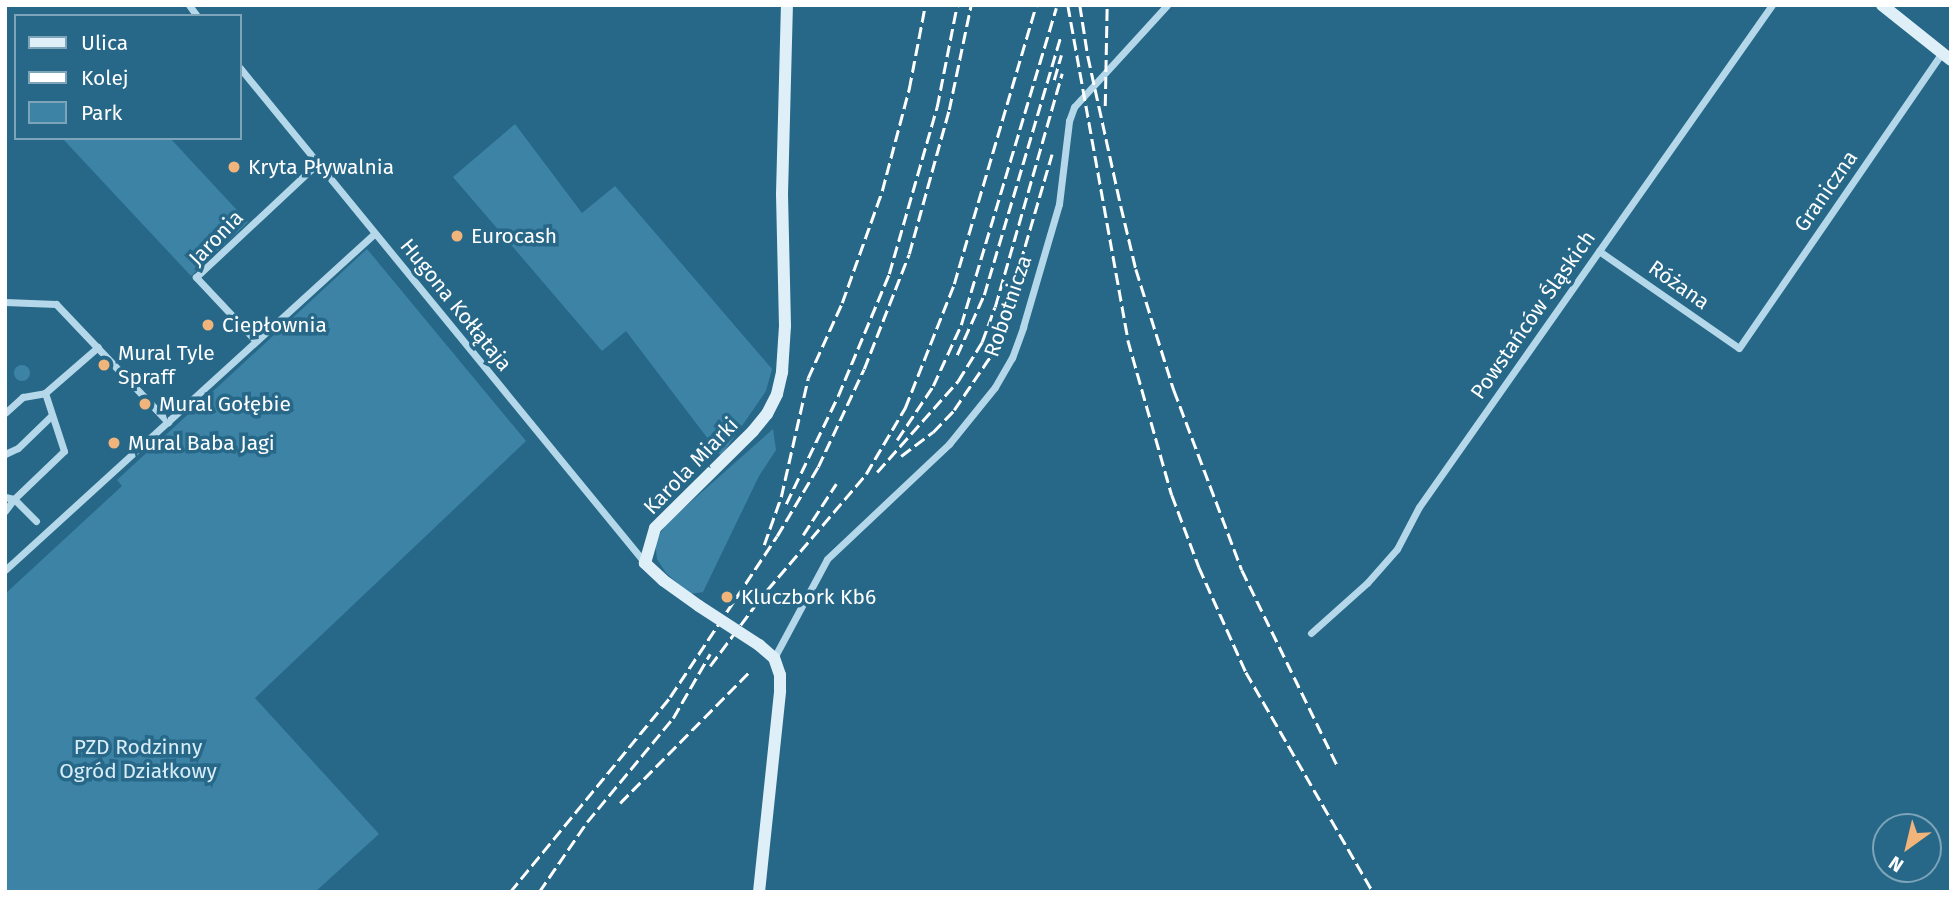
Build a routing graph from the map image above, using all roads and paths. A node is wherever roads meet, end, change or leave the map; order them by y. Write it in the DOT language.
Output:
graph roads {
  1 [pos="787,5"];
  2 [pos="1167,5"];
  3 [pos="1772,5"];
  4 [pos="1882,5"];
  5 [pos="1947,57"];
  6 [pos="242,70"];
  7 [pos="318,163"];
  8 [pos="375,233"];
  9 [pos="1599,251"];
  10 [pos="5,302"];
  11 [pos="256,341"];
  12 [pos="98,347"];
  13 [pos="1739,348"];
  14 [pos="45,393"];
  15 [pos="5,413"];
  16 [pos="52,415"];
  17 [pos="168,422"];
  18 [pos="5,454"];
  19 [pos="9,498"];
  20 [pos="5,511"];
  21 [pos="36,522"];
  22 [pos="645,563"];
  23 [pos="5,570"];
  24 [pos="1311,633"];
  25 [pos="774,658"];
  26 [pos="759,892"];
  1 -- 22 [label="street, Karola Miarki"];
  2 -- 25 [label="street, Robotnicza"];
  3 -- 9 [label="street, Powstańców Śląskich"];
  4 -- 5 [label="street"];
  5 -- 13 [label="street, Graniczna"];
  6 -- 7 [label="street, Hugona Kołłątaja"];
  7 -- 8 [label="street, Hugona Kołłątaja"];
  7 -- 11 [label="street, Jaronia"];
  8 -- 11 [label="street"];
  8 -- 22 [label="street, Hugona Kołłątaja"];
  9 -- 13 [label="street, Różana"];
  9 -- 24 [label="street, Powstańców Śląskich"];
  10 -- 12 [label="street"];
  11 -- 17 [label="street"];
  12 -- 14 [label="street"];
  12 -- 17 [label="street"];
  14 -- 15 [label="street"];
  14 -- 16 [label="street"];
  16 -- 18 [label="street"];
  16 -- 19 [label="street"];
  17 -- 23 [label="street"];
  19 -- 20 [label="street"];
  19 -- 21 [label="street"];
  22 -- 25 [label="street, bridge"];
  25 -- 26 [label="street"];
}
